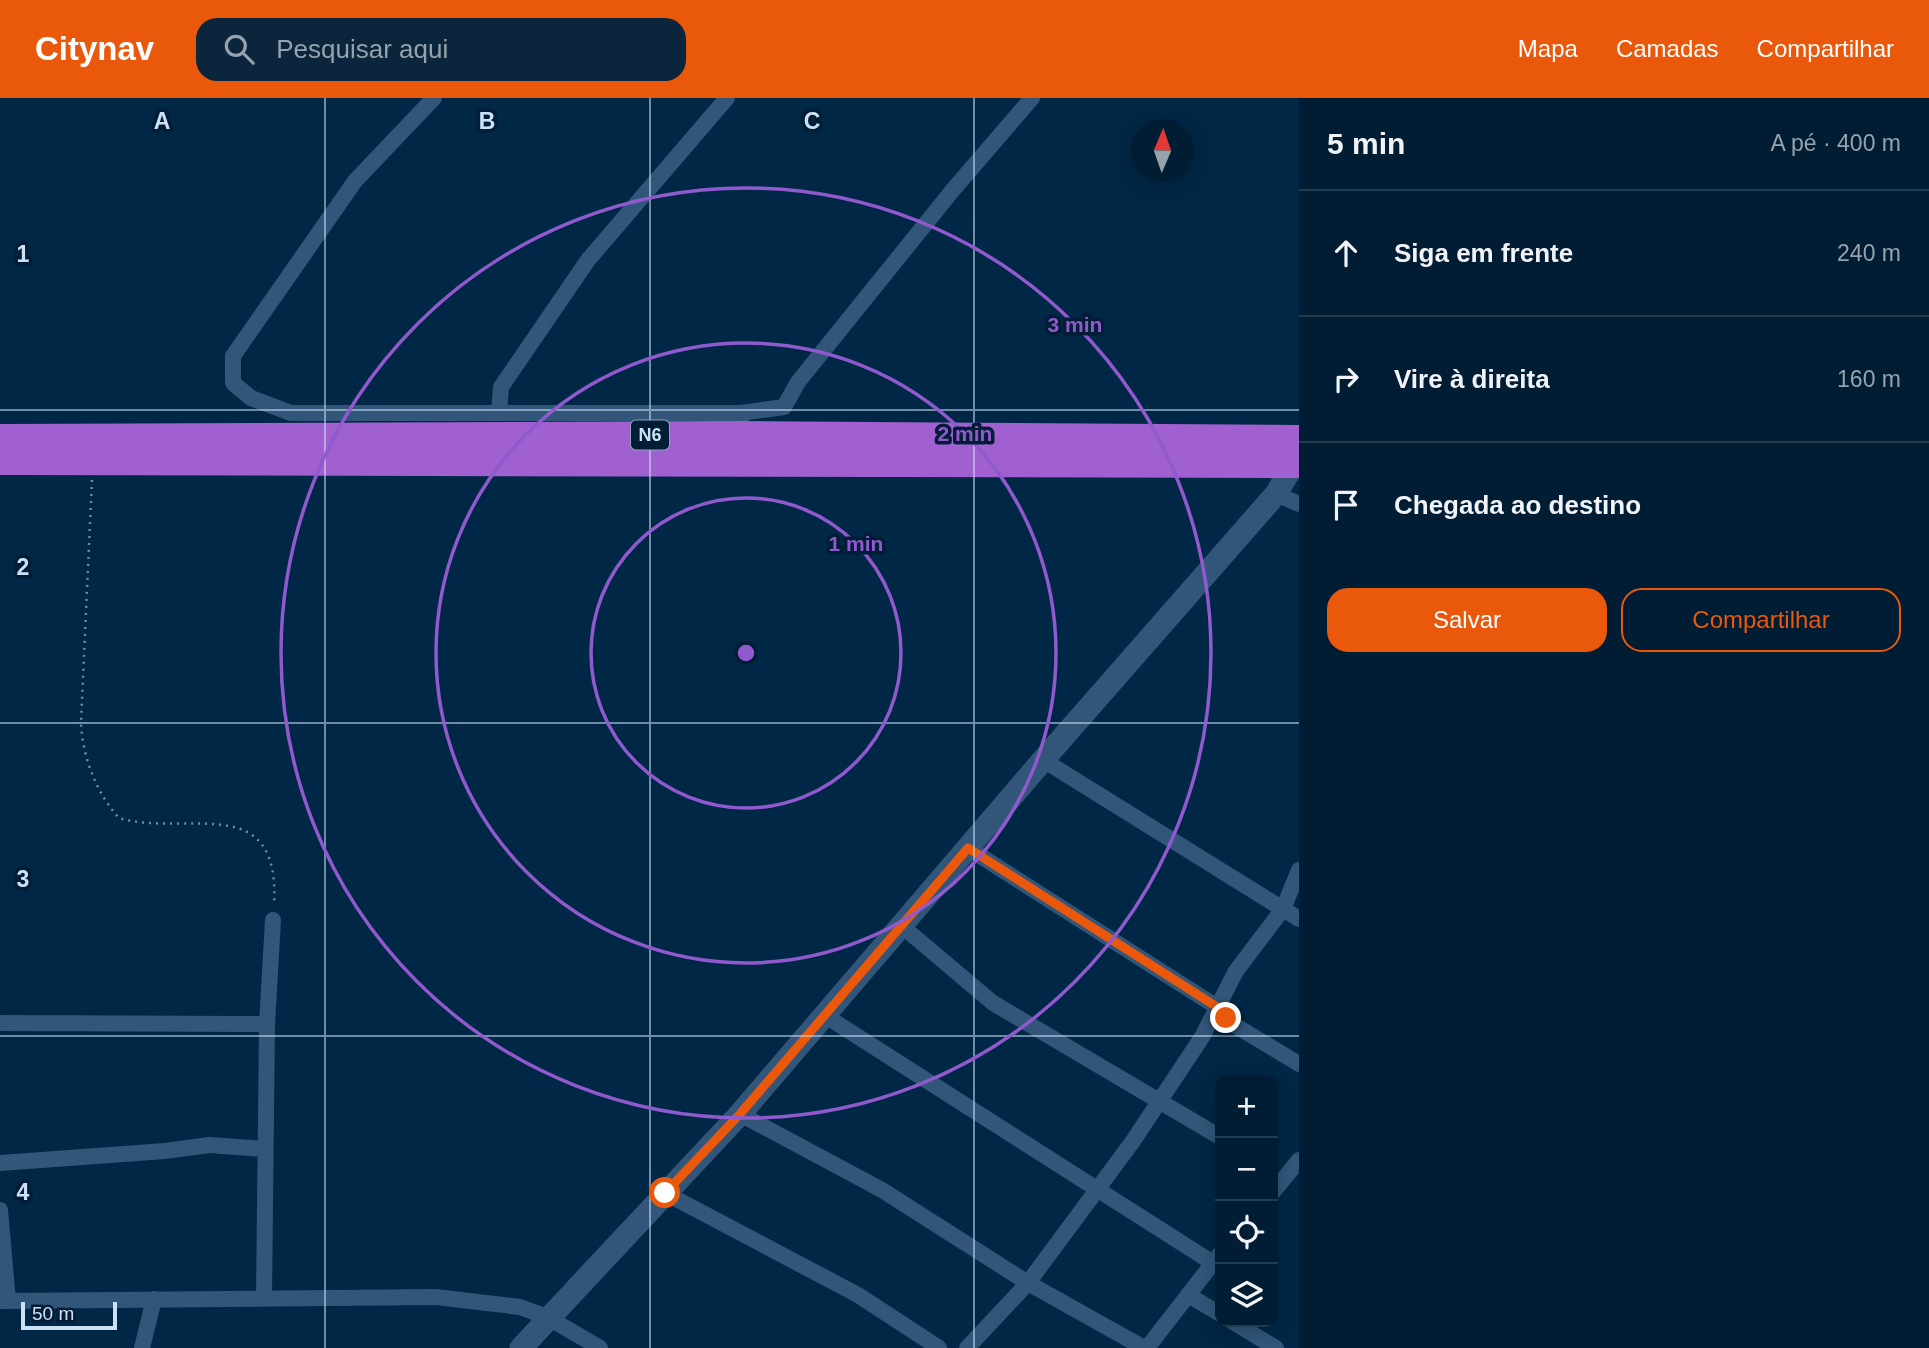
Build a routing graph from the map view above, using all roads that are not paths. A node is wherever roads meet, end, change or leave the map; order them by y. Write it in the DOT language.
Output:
graph roads {
  1 [pos="434,98"];
  2 [pos="727,98"];
  3 [pos="1032,98"];
  4 [pos="499,413"];
  5 [pos="741,437"];
  6 [pos="0,439"];
  7 [pos="1297,455"];
  8 [pos="0,461"];
  9 [pos="1276,494"];
  10 [pos="1299,504"];
  11 [pos="1043,760"];
  12 [pos="968,848"];
  13 [pos="1299,870"];
  14 [pos="1283,909"];
  15 [pos="1299,919"];
  16 [pos="273,920"];
  17 [pos="902,927"];
  18 [pos="1217,1007"];
  19 [pos="824,1015"];
  20 [pos="0,1023"];
  21 [pos="267,1024"];
  22 [pos="1299,1064"];
  23 [pos="1159,1101"];
  24 [pos="740,1114"];
  25 [pos="1215,1134"];
  26 [pos="265,1149"];
  27 [pos="1299,1160"];
  28 [pos="0,1163"];
  29 [pos="1279,1173"];
  30 [pos="1097,1189"];
  31 [pos="665,1193"];
  32 [pos="0,1210"];
  33 [pos="1215,1258"];
  34 [pos="1215,1262"];
  35 [pos="1028,1283"];
  36 [pos="1190,1296"];
  37 [pos="264,1298"];
  38 [pos="154,1300"];
  39 [pos="4,1301"];
  40 [pos="1215,1311"];
  41 [pos="547,1317"];
  42 [pos="1241,1327"];
  43 [pos="142,1348"];
  44 [pos="521,1348"];
  45 [pos="600,1348"];
  46 [pos="939,1348"];
  47 [pos="967,1348"];
  48 [pos="1145,1348"];
  49 [pos="1276,1348"];
  1 -- 4 [label="street"];
  2 -- 4 [label="street"];
  3 -- 5 [label="street"];
  4 -- 5 [label="street"];
  5 -- 6 [label="highway, N6"];
  5 -- 7 [label="highway, N6"];
  5 -- 8 [label="highway, N6"];
  7 -- 9 [label="street"];
  9 -- 10 [label="street"];
  9 -- 11 [label="street"];
  11 -- 12 [label="street"];
  11 -- 14 [label="street"];
  12 -- 17 [label="street"];
  12 -- 18 [label="street"];
  13 -- 14 [label="street"];
  14 -- 15 [label="street"];
  14 -- 18 [label="street"];
  16 -- 21 [label="street"];
  17 -- 19 [label="street"];
  17 -- 23 [label="street"];
  18 -- 22 [label="street"];
  18 -- 23 [label="street"];
  19 -- 24 [label="street"];
  19 -- 30 [label="street"];
  20 -- 21 [label="street"];
  21 -- 26 [label="street"];
  23 -- 25 [label="street"];
  23 -- 30 [label="street"];
  24 -- 31 [label="street"];
  24 -- 35 [label="street"];
  26 -- 28 [label="street"];
  26 -- 37 [label="street"];
  27 -- 29 [label="street"];
  30 -- 33 [label="street"];
  30 -- 35 [label="street"];
  31 -- 41 [label="street"];
  31 -- 46 [label="street"];
  32 -- 39 [label="street"];
  34 -- 36 [label="street"];
  35 -- 47 [label="street"];
  35 -- 48 [label="street"];
  36 -- 40 [label="street"];
  36 -- 48 [label="street"];
  37 -- 38 [label="street"];
  37 -- 41 [label="street"];
  38 -- 39 [label="street"];
  38 -- 43 [label="street"];
  41 -- 44 [label="street"];
  41 -- 45 [label="street"];
  42 -- 49 [label="street"];
}
